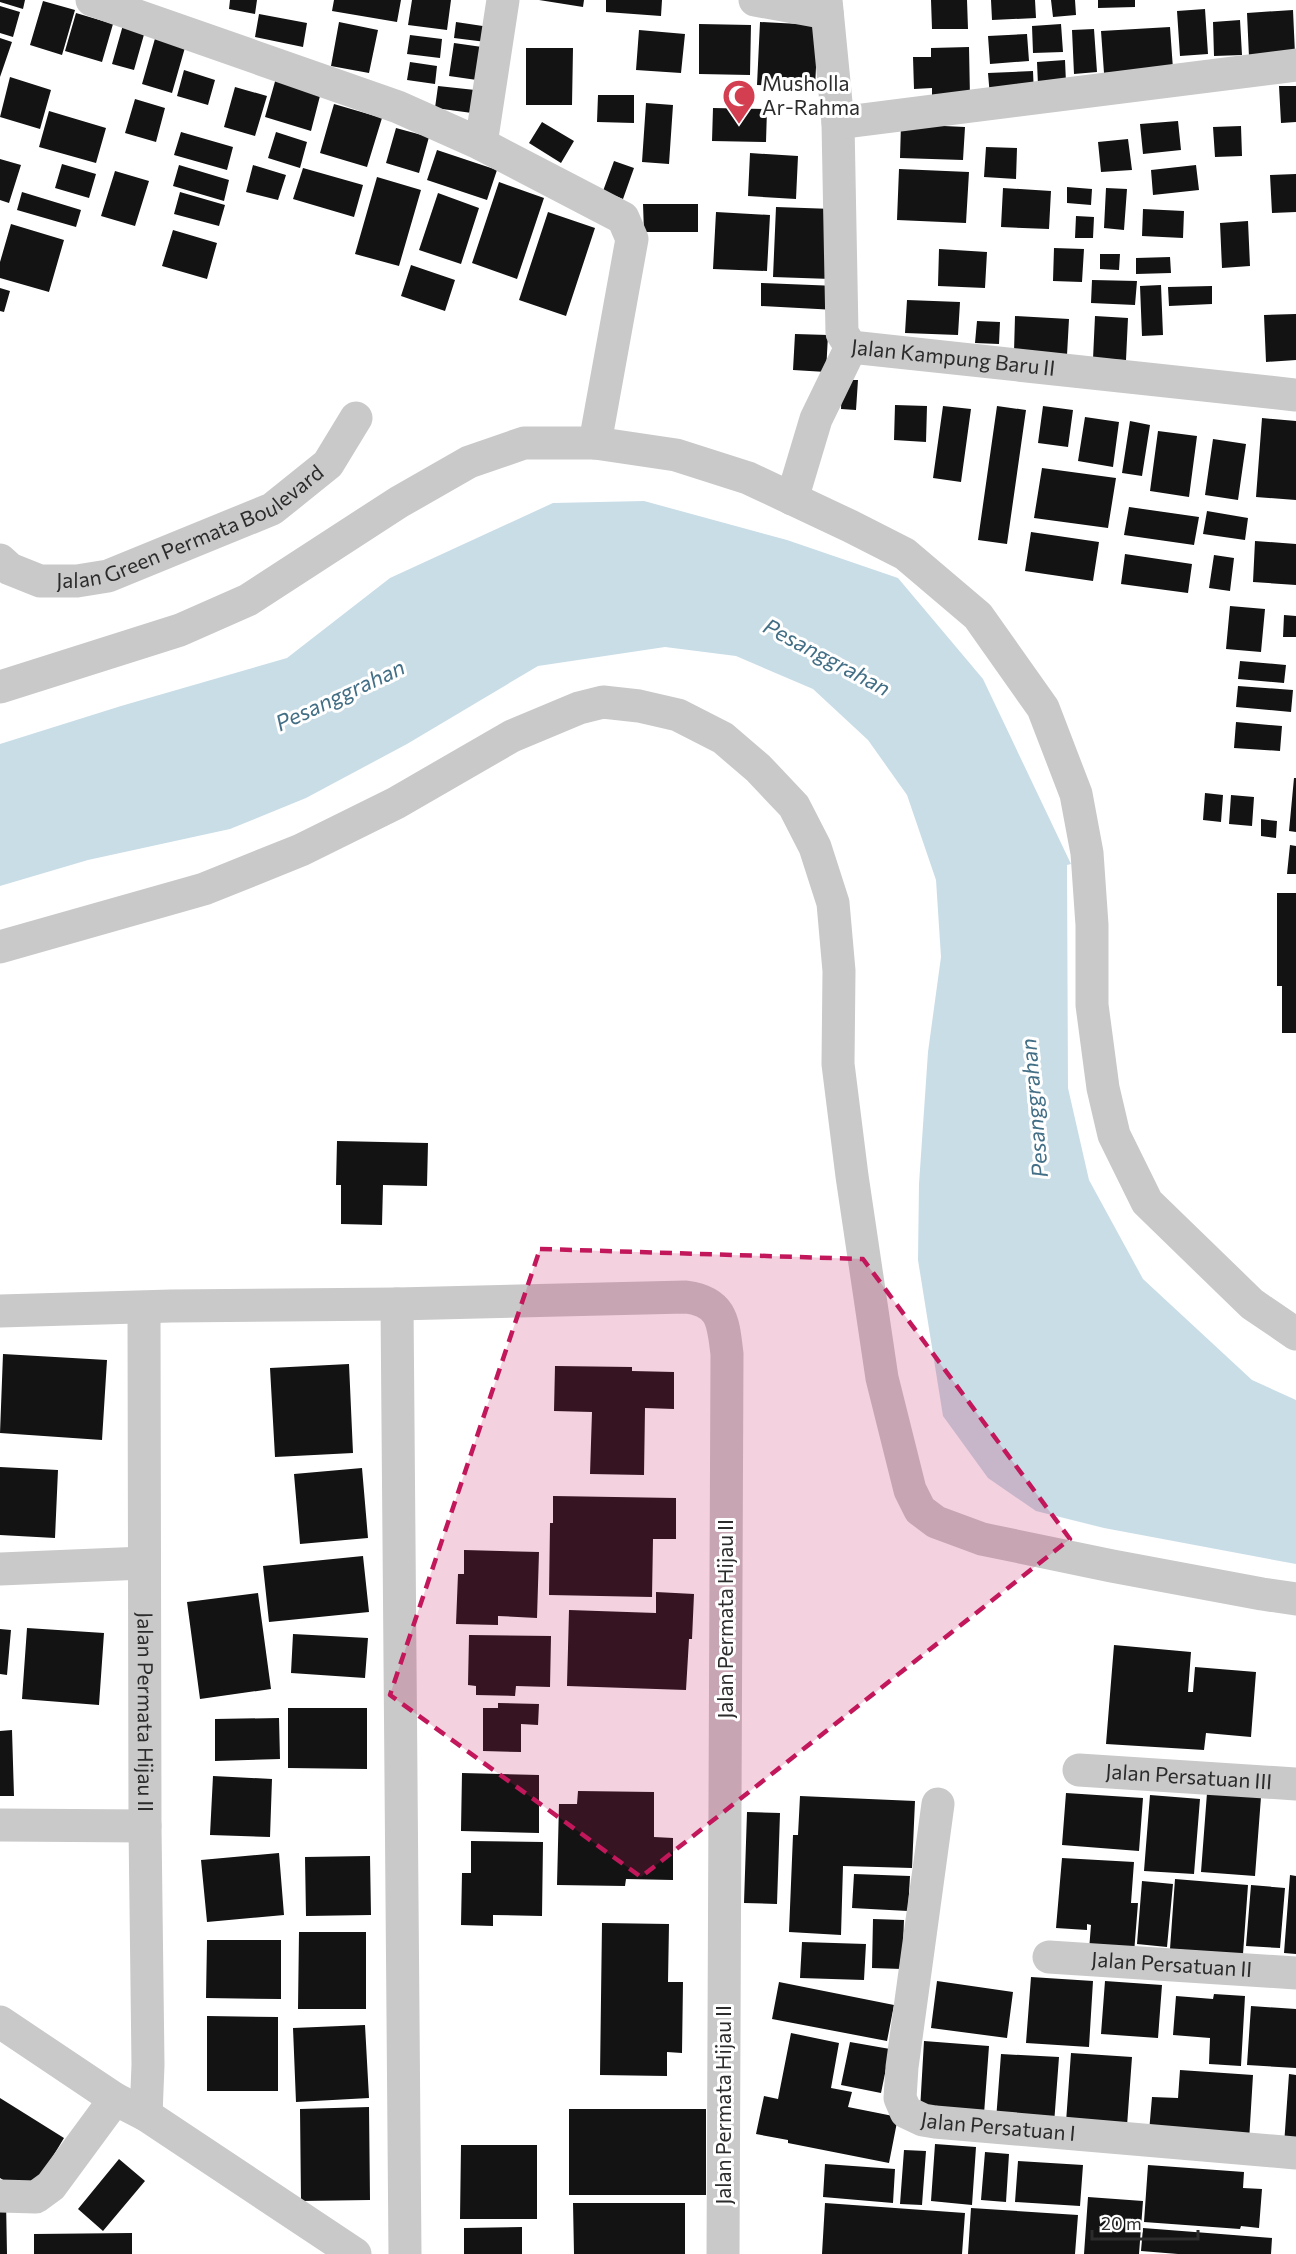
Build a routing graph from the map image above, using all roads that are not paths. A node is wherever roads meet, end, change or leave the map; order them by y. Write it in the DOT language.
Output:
graph roads {
  1 [pos="92,0"];
  2 [pos="503,0"];
  3 [pos="755,0"];
  4 [pos="827,6"];
  5 [pos="1296,65"];
  6 [pos="838,123"];
  7 [pos="481,144"];
  8 [pos="851,347"];
  9 [pos="1296,395"];
  10 [pos="356,418"];
  11 [pos="595,442"];
  12 [pos="792,499"];
  13 [pos="0,560"];
  14 [pos="0,687"];
  15 [pos="0,947"];
  16 [pos="397,1304"];
  17 [pos="144,1308"];
  18 [pos="0,1311"];
  19 [pos="1296,1334"];
  20 [pos="144,1563"];
  21 [pos="0,1569"];
  22 [pos="1296,1599"];
  23 [pos="1079,1770"];
  24 [pos="1296,1784"];
  25 [pos="938,1804"];
  26 [pos="0,1825"];
  27 [pos="145,1826"];
  28 [pos="1049,1957"];
  29 [pos="1296,1973"];
  30 [pos="0,2022"];
  31 [pos="115,2099"];
  32 [pos="146,2115"];
  33 [pos="1296,2152"];
  34 [pos="0,2196"];
  35 [pos="355,2254"];
  36 [pos="405,2254"];
  37 [pos="723,2254"];
  1 -- 7 [label="street"];
  2 -- 7 [label="street"];
  3 -- 4 [label="street"];
  4 -- 6 [label="street, Jalan Kampung Baru II"];
  5 -- 6 [label="street"];
  6 -- 8 [label="street, Jalan Kampung Baru II"];
  7 -- 11 [label="street"];
  8 -- 9 [label="street, Jalan Kampung Baru II"];
  8 -- 12 [label="street"];
  10 -- 13 [label="street, Jalan Green Permata Boulevard"];
  11 -- 12 [label="street"];
  11 -- 14 [label="street"];
  12 -- 19 [label="street"];
  15 -- 22 [label="street"];
  16 -- 17 [label="street, Jalan Permata Hijau II"];
  16 -- 36 [label="street"];
  16 -- 37 [label="street, Jalan Permata Hijau II"];
  17 -- 18 [label="street, Jalan Permata Hijau II"];
  17 -- 20 [label="street, Jalan Permata Hijau II"];
  20 -- 21 [label="street"];
  20 -- 27 [label="street, Jalan Permata Hijau II"];
  23 -- 24 [label="street, Jalan Persatuan III"];
  25 -- 33 [label="street, Jalan Persatuan I"];
  26 -- 27 [label="street"];
  27 -- 32 [label="street, Jalan Permata Hijau II"];
  28 -- 29 [label="street, Jalan Persatuan II"];
  30 -- 31 [label="street"];
  31 -- 32 [label="street"];
  31 -- 34 [label="street"];
  32 -- 35 [label="street"];
}
